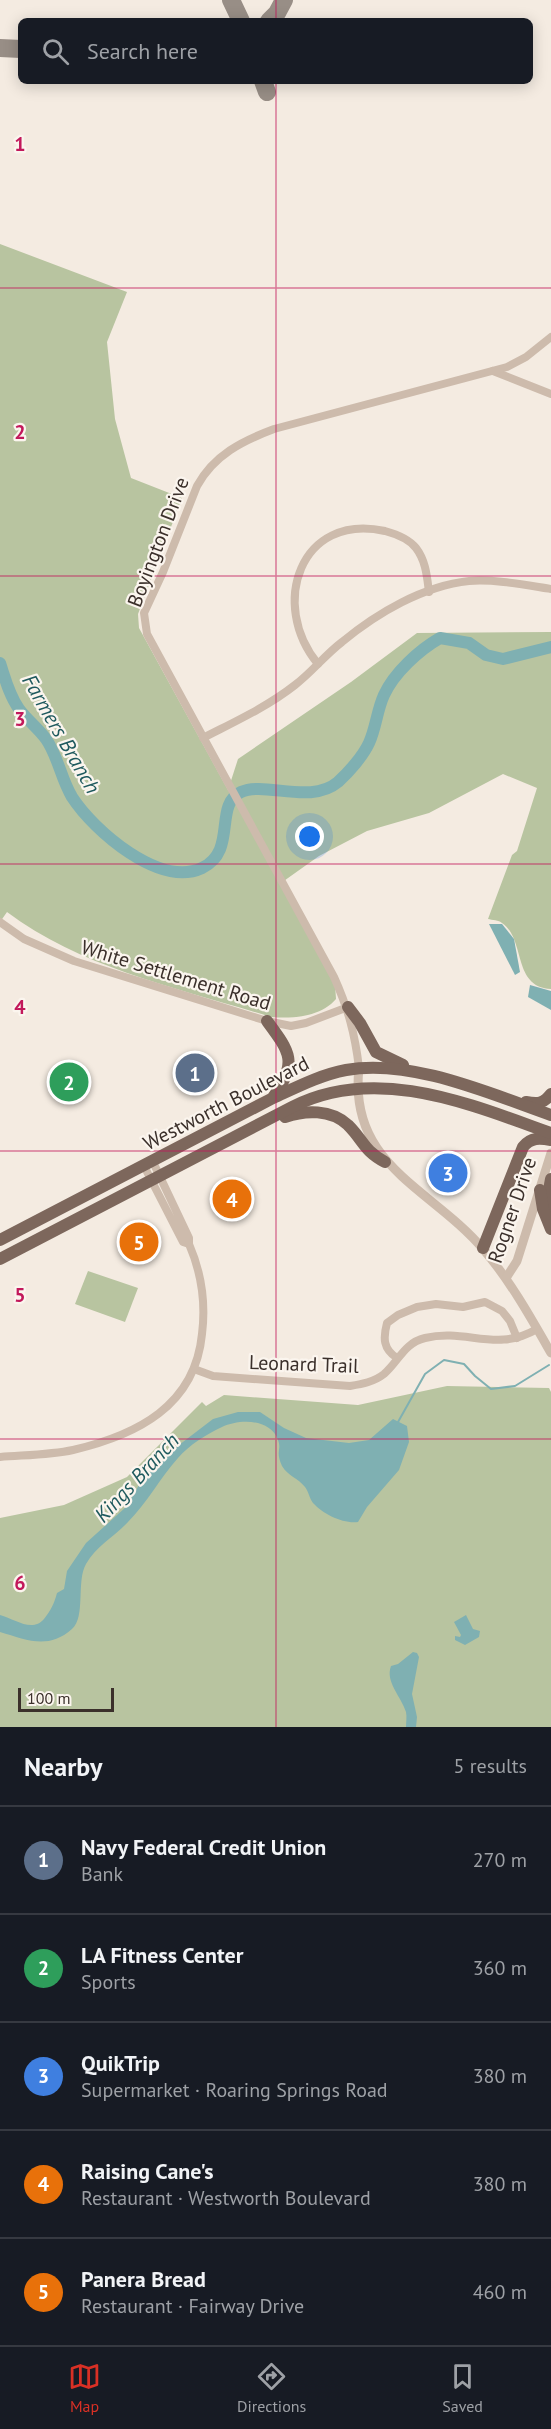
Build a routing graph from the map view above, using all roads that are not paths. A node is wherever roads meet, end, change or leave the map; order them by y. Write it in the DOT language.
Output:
graph roads {
  1 [pos="551,337"];
  2 [pos="493,370"];
  3 [pos="551,394"];
  4 [pos="551,589"];
  5 [pos="429,592"];
  6 [pos="318,664"];
  7 [pos="203,738"];
  8 [pos="0,922"];
  9 [pos="348,1007"];
  10 [pos="267,1021"];
  11 [pos="359,1068"];
  12 [pos="429,1075"];
  13 [pos="449,1081"];
  14 [pos="357,1088"];
  15 [pos="551,1094"];
  16 [pos="495,1095"];
  17 [pos="443,1097"];
  18 [pos="273,1098"];
  19 [pos="551,1115"];
  20 [pos="534,1132"];
  21 [pos="551,1133"];
  22 [pos="239,1134"];
  23 [pos="551,1140"];
  24 [pos="551,1153"];
  25 [pos="385,1161"];
  26 [pos="148,1164"];
  27 [pos="154,1178"];
  28 [pos="551,1179"];
  29 [pos="540,1190"];
  30 [pos="551,1208"];
  31 [pos="60,1209"];
  32 [pos="551,1229"];
  33 [pos="0,1240"];
  34 [pos="483,1248"];
  35 [pos="0,1255"];
  36 [pos="506,1278"];
  37 [pos="537,1329"];
  38 [pos="517,1338"];
  39 [pos="551,1353"];
  40 [pos="397,1358"];
  41 [pos="194,1369"];
  42 [pos="0,1457"];
  1 -- 2 [label="street, Boyington Drive"];
  2 -- 3 [label="street"];
  2 -- 7 [label="street, Boyington Drive"];
  4 -- 5 [label="street"];
  5 -- 6 [label="street"];
  5 -- 6 [label="street"];
  6 -- 7 [label="street"];
  7 -- 9 [label="street, Boyington Drive"];
  8 -- 10 [label="street, White Settlement Road"];
  9 -- 10 [label="street, White Settlement Road"];
  9 -- 11 [label="street, Boyington Drive"];
  9 -- 12 [label="main road"];
  10 -- 18 [label="main road"];
  11 -- 12 [label="main road, Westworth Boulevard"];
  11 -- 14 [label="street"];
  11 -- 18 [label="main road, Westworth Boulevard"];
  12 -- 13 [label="main road, Westworth Boulevard"];
  13 -- 16 [label="main road, Westworth Boulevard"];
  13 -- 17 [label="main road"];
  14 -- 17 [label="main road, Westworth Boulevard"];
  14 -- 22 [label="main road, Westworth Boulevard"];
  14 -- 25 [label="street"];
  15 -- 16 [label="main road"];
  16 -- 19 [label="main road, Westworth Boulevard"];
  17 -- 20 [label="main road, Westworth Boulevard"];
  18 -- 26 [label="main road, Westworth Boulevard"];
  20 -- 21 [label="main road, Westworth Boulevard"];
  20 -- 23 [label="main road"];
  20 -- 34 [label="main road"];
  22 -- 25 [label="main road"];
  22 -- 27 [label="main road, Westworth Boulevard"];
  24 -- 29 [label="street, Rogner Drive"];
  25 -- 34 [label="street"];
  26 -- 27 [label="street"];
  26 -- 31 [label="main road, Westworth Boulevard"];
  27 -- 35 [label="main road, Westworth Boulevard"];
  27 -- 41 [label="street"];
  28 -- 30 [label="main road"];
  29 -- 32 [label="main road"];
  29 -- 36 [label="street, Rogner Drive"];
  31 -- 33 [label="main road, Westworth Boulevard"];
  31 -- 35 [label="main road"];
  34 -- 36 [label="street"];
  36 -- 37 [label="street"];
  37 -- 38 [label="street, Leonard Trail"];
  37 -- 39 [label="street"];
  38 -- 40 [label="street, Leonard Trail"];
  38 -- 40 [label="street"];
  40 -- 41 [label="street, Leonard Trail"];
  41 -- 42 [label="street"];
}
